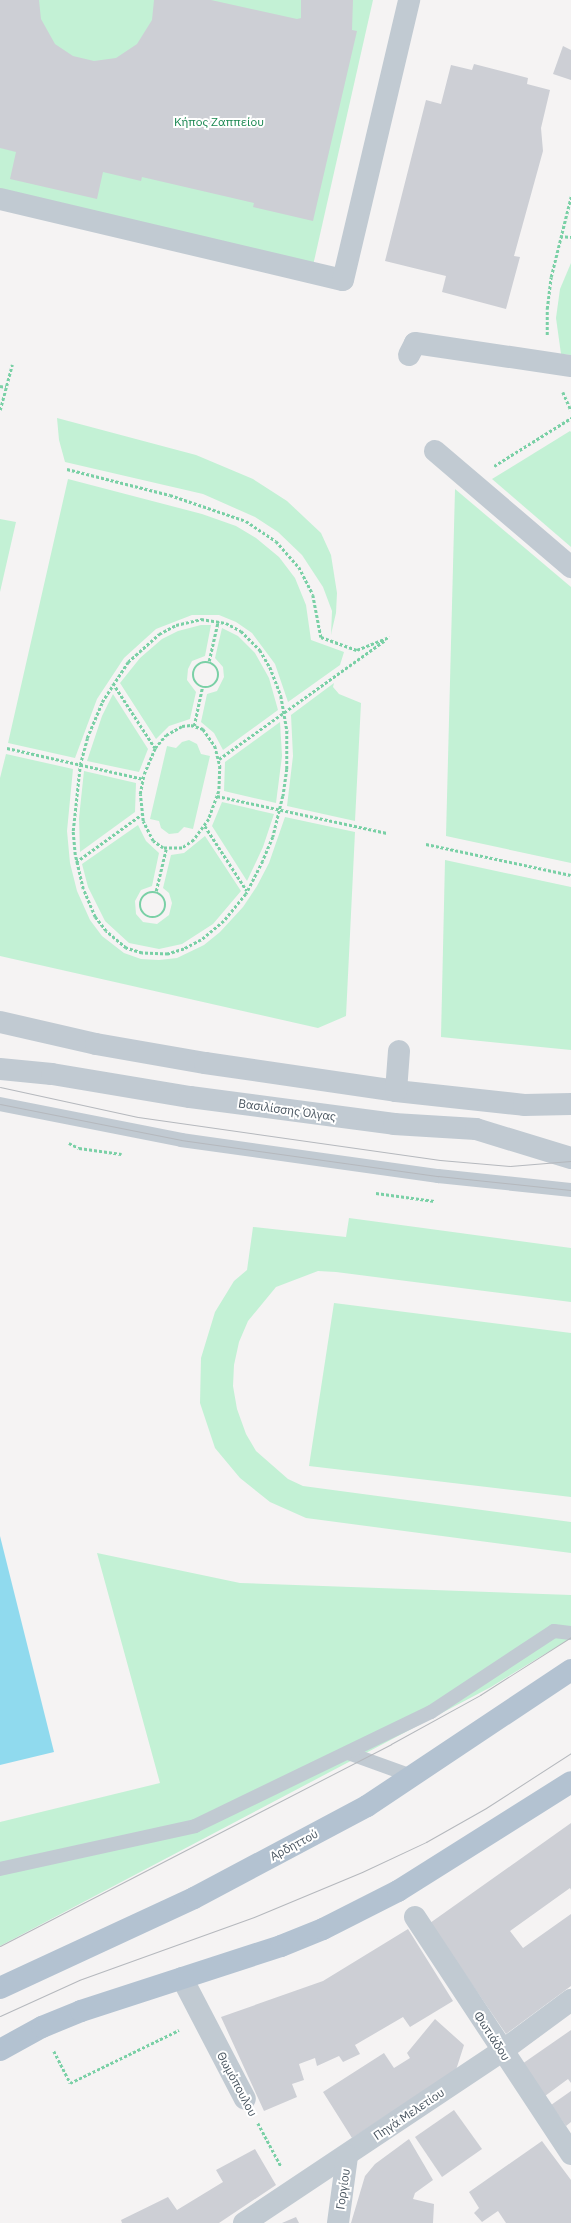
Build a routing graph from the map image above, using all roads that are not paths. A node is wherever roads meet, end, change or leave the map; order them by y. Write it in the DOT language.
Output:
graph roads {
  1 [pos="409,0"];
  2 [pos="0,199"];
  3 [pos="409,355"];
  4 [pos="562,365"];
  5 [pos="435,451"];
  6 [pos="571,567"];
  7 [pos="0,1022"];
  8 [pos="399,1051"];
  9 [pos="0,1069"];
  10 [pos="396,1091"];
  11 [pos="0,1104"];
  12 [pos="571,1104"];
  13 [pos="571,1158"];
  14 [pos="571,1190"];
  15 [pos="571,1633"];
  16 [pos="571,1670"];
  17 [pos="348,1753"];
  18 [pos="412,1776"];
  19 [pos="571,1782"];
  20 [pos="0,1869"];
  21 [pos="415,1917"];
  22 [pos="182,1978"];
  23 [pos="0,1988"];
  24 [pos="571,2000"];
  25 [pos="0,2050"];
  26 [pos="502,2051"];
  27 [pos="245,2099"];
  28 [pos="571,2154"];
  29 [pos="347,2156"];
  30 [pos="244,2223"];
  31 [pos="338,2223"];
  1 -- 2 [label="street"];
  3 -- 4 [label="street"];
  5 -- 6 [label="street"];
  7 -- 10 [label="street"];
  8 -- 10 [label="street"];
  9 -- 13 [label="street, Βασιλίσσης Όλγας"];
  10 -- 12 [label="street"];
  11 -- 14 [label="lane"];
  15 -- 17 [label="lane"];
  16 -- 18 [label="main road, Αρδηττού"];
  17 -- 18 [label="lane"];
  17 -- 20 [label="lane"];
  18 -- 23 [label="main road, Αρδηττού"];
  19 -- 22 [label="main road"];
  21 -- 26 [label="street, Φωτιάδου"];
  22 -- 25 [label="main road"];
  22 -- 27 [label="street, Θωμόπουλου"];
  24 -- 26 [label="street, Πηγά Μελετίου"];
  26 -- 28 [label="street, Φωτιάδου"];
  26 -- 29 [label="street, Πηγά Μελετίου"];
  29 -- 30 [label="street, Πηγά Μελετίου"];
  29 -- 31 [label="street, Γοργίου"];
}
